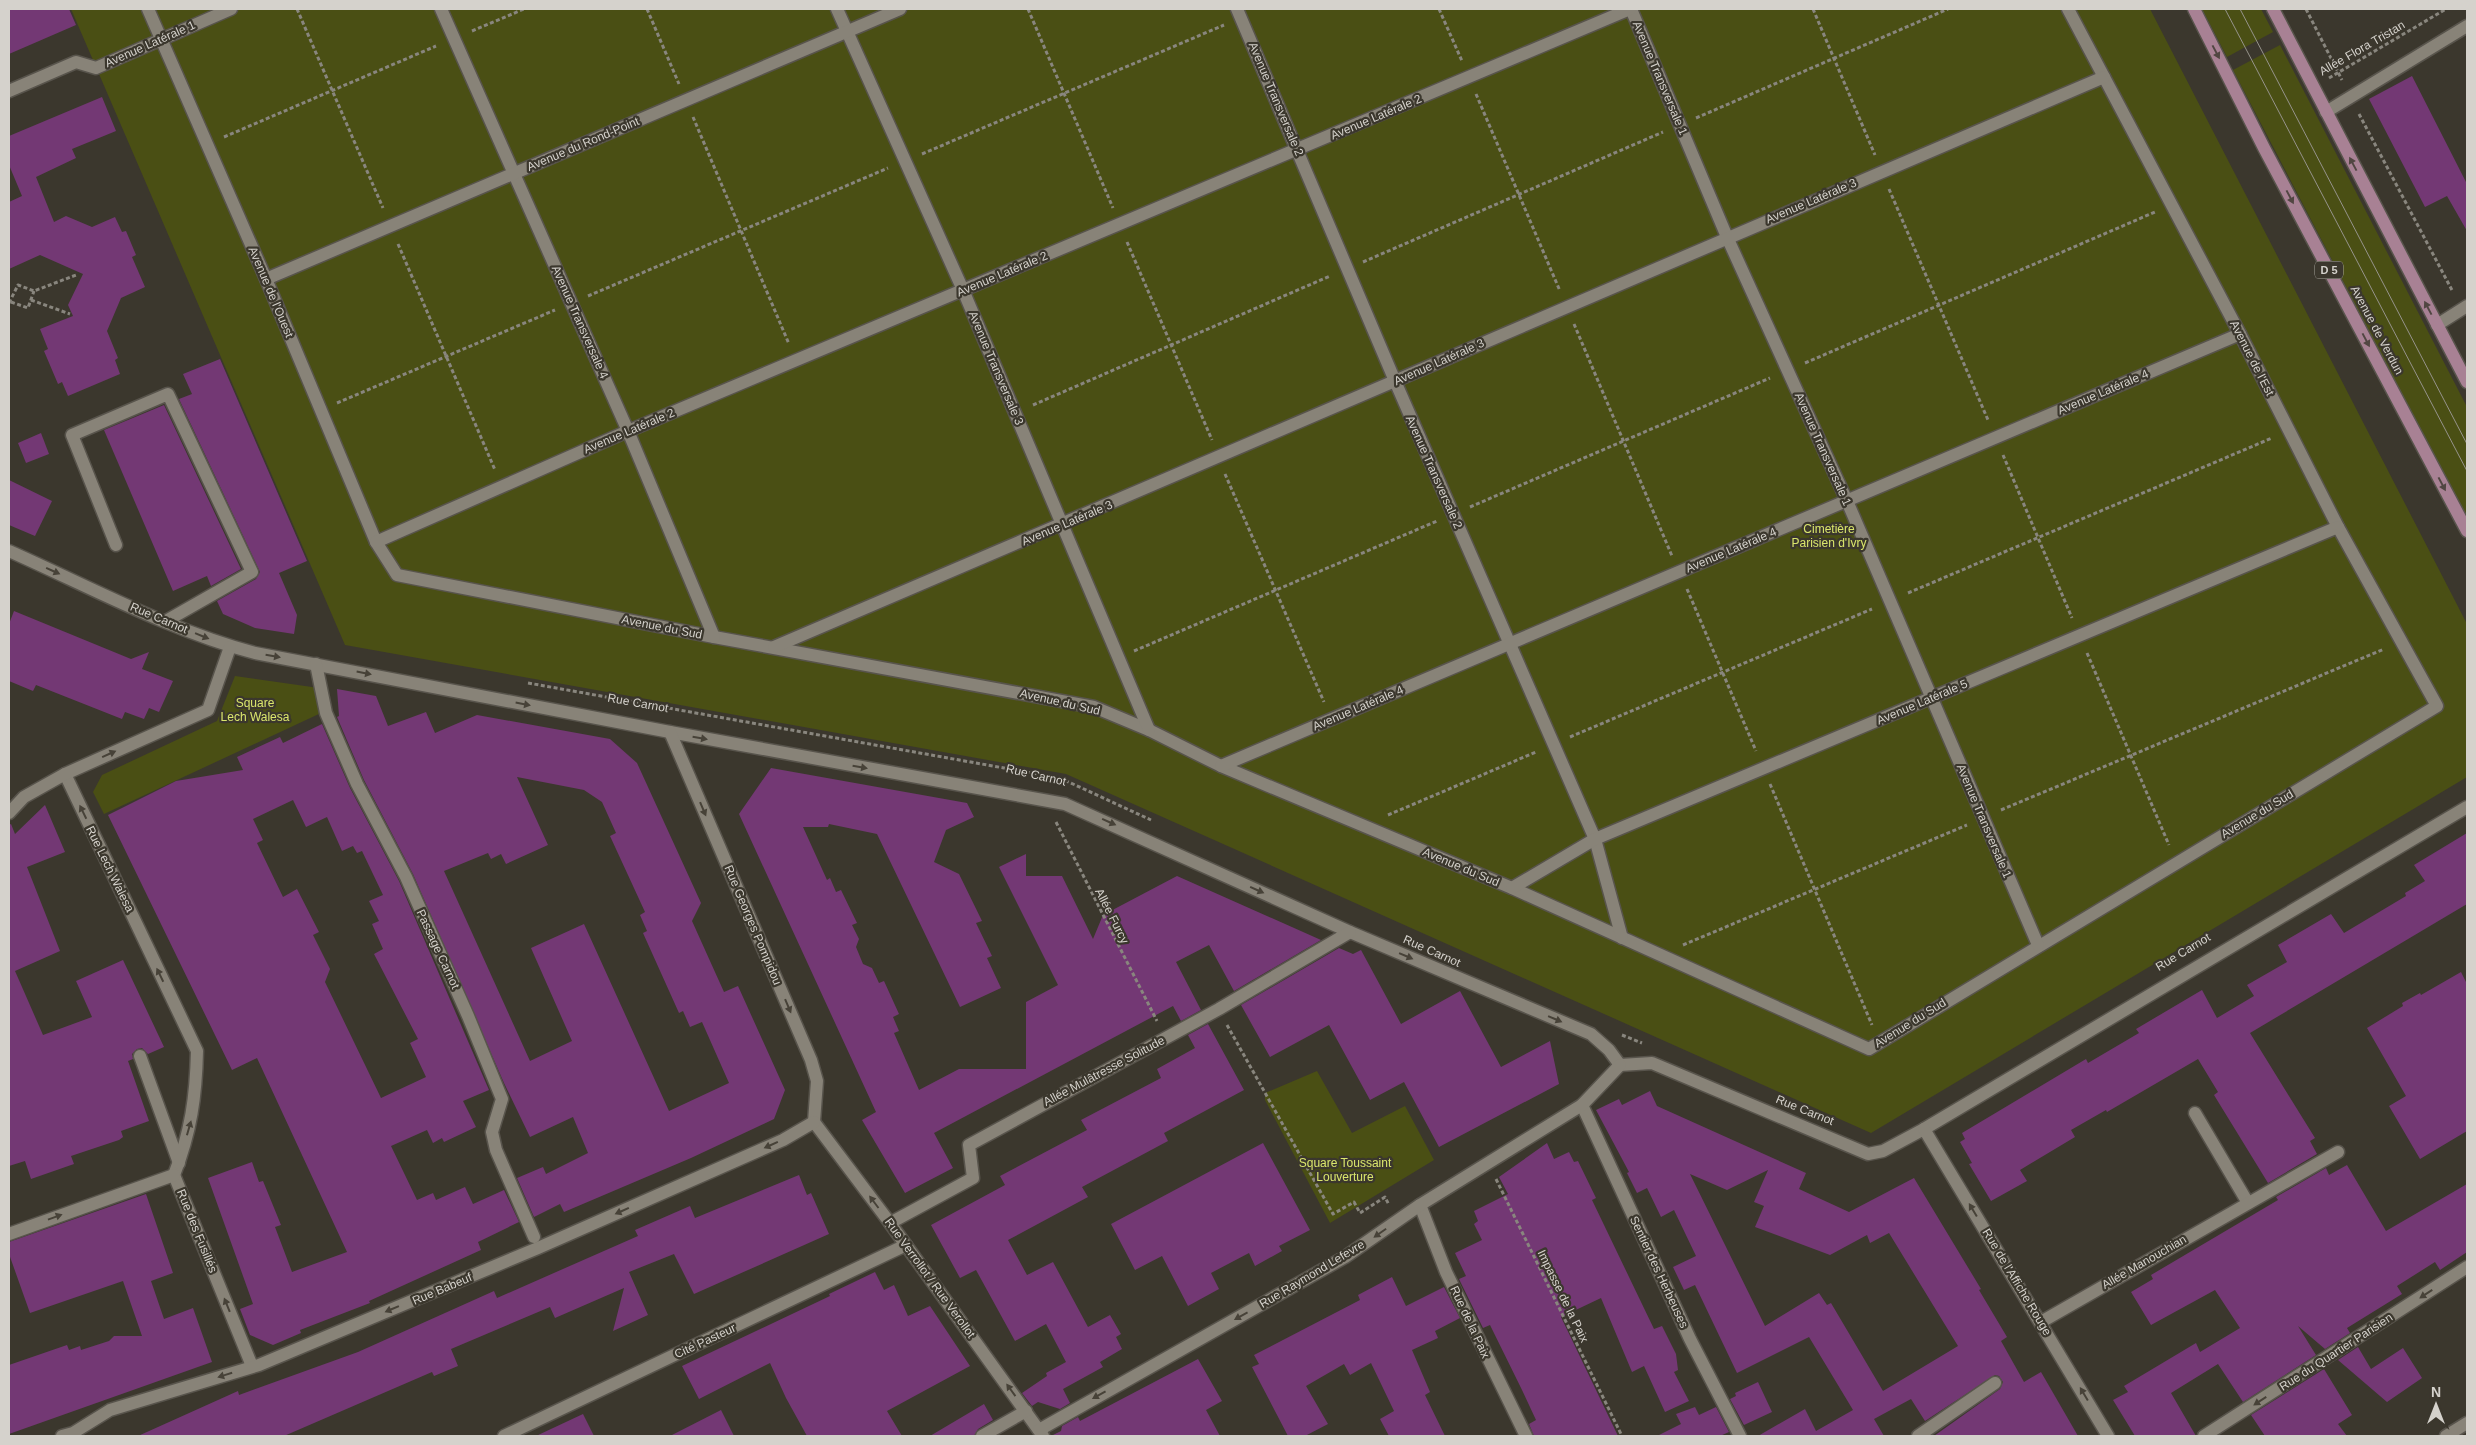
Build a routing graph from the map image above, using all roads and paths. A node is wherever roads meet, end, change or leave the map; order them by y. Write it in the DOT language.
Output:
graph roads {
  1 [pos="148,9"];
  2 [pos="231,9"];
  3 [pos="297,9"];
  4 [pos="441,9"];
  5 [pos="524,9"];
  6 [pos="647,9"];
  7 [pos="837,9"];
  8 [pos="900,9"];
  9 [pos="1440,9"];
  10 [pos="1631,9"];
  11 [pos="1948,9"];
  12 [pos="2068,9"];
  13 [pos="2194,9"];
  14 [pos="2273,9"];
  15 [pos="2306,9"];
  16 [pos="2446,9"];
  17 [pos="1239,13"];
  18 [pos="2467,26"];
  19 [pos="847,32"];
  20 [pos="455,39"];
  21 [pos="161,40"];
  22 [pos="2338,72"];
  23 [pos="1469,78"];
  24 [pos="2104,78"];
  25 [pos="2313,87"];
  26 [pos="332,91"];
  27 [pos="9,92"];
  28 [pos="2350,97"];
  29 [pos="686,100"];
  30 [pos="2326,112"];
  31 [pos="1680,125"];
  32 [pos="207,144"];
  33 [pos="1298,150"];
  34 [pos="905,161"];
  35 [pos="514,173"];
  36 [pos="1519,194"];
  37 [pos="2172,205"];
  38 [pos="391,226"];
  39 [pos="741,231"];
  40 [pos="1727,237"];
  41 [pos="1348,269"];
  42 [pos="76,275"];
  43 [pos="266,280"];
  44 [pos="963,290"];
  45 [pos="34,292"];
  46 [pos="31,300"];
  47 [pos="10,302"];
  48 [pos="572,303"];
  49 [pos="1566,306"];
  50 [pos="2465,308"];
  51 [pos="70,314"];
  52 [pos="2437,325"];
  53 [pos="2240,334"];
  54 [pos="446,356"];
  55 [pos="796,361"];
  56 [pos="1788,370"];
  57 [pos="1395,381"];
  58 [pos="2467,382"];
  59 [pos="321,410"];
  60 [pos="1015,413"];
  61 [pos="628,431"];
  62 [pos="2289,431"];
  63 [pos="1624,441"];
  64 [pos="1218,458"];
  65 [pos="503,487"];
  66 [pos="1847,501"];
  67 [pos="1453,514"];
  68 [pos="1062,525"];
  69 [pos="2338,527"];
  70 [pos="2467,531"];
  71 [pos="376,542"];
  72 [pos="116,545"];
  73 [pos="9,551"];
  74 [pos="1679,571"];
  75 [pos="396,575"];
  76 [pos="1276,590"];
  77 [pos="1890,601"];
  78 [pos="166,621"];
  79 [pos="714,637"];
  80 [pos="2401,642"];
  81 [pos="1509,643"];
  82 [pos="230,647"];
  83 [pos="774,647"];
  84 [pos="1118,658"];
  85 [pos="316,664"];
  86 [pos="1722,672"];
  87 [pos="524,682"];
  88 [pos="1931,698"];
  89 [pos="2437,706"];
  90 [pos="1332,718"];
  91 [pos="1149,730"];
  92 [pos="670,732"];
  93 [pos="1554,744"];
  94 [pos="1221,766"];
  95 [pos="1763,768"];
  96 [pos="64,774"];
  97 [pos="1046,800"];
  98 [pos="2467,807"];
  99 [pos="9,813"];
  100 [pos="1983,818"];
  101 [pos="1154,822"];
  102 [pos="1375,831"];
  103 [pos="1595,839"];
  104 [pos="1512,888"];
  105 [pos="1814,889"];
  106 [pos="1350,932"];
  107 [pos="1622,938"];
  108 [pos="2038,945"];
  109 [pos="1659,955"];
  110 [pos="1219,1009"];
  111 [pos="1615,1032"];
  112 [pos="1166,1038"];
  113 [pos="1880,1042"];
  114 [pos="1650,1046"];
  115 [pos="140,1056"];
  116 [pos="1620,1065"];
  117 [pos="1582,1105"];
  118 [pos="2195,1113"];
  119 [pos="814,1122"];
  120 [pos="1924,1129"];
  121 [pos="2338,1152"];
  122 [pos="1488,1163"];
  123 [pos="176,1169"];
  124 [pos="2248,1203"];
  125 [pos="1420,1204"];
  126 [pos="1397,1220"];
  127 [pos="890,1223"];
  128 [pos="9,1234"];
  129 [pos="534,1237"];
  130 [pos="906,1245"];
  131 [pos="2467,1267"];
  132 [pos="2040,1322"];
  133 [pos="252,1366"];
  134 [pos="1995,1384"];
  135 [pos="1026,1411"];
  136 [pos="2467,1423"];
  137 [pos="1041,1433"];
  138 [pos="70,1435"];
  139 [pos="504,1436"];
  140 [pos="982,1436"];
  141 [pos="1526,1436"];
  142 [pos="1622,1436"];
  143 [pos="1740,1436"];
  144 [pos="1918,1436"];
  145 [pos="2108,1436"];
  146 [pos="2204,1436"];
  147 [pos="2446,1436"];
  1 -- 21 [label="street, Avenue de l'Ouest"];
  2 -- 21 [label="street, Avenue Latérale 1"];
  3 -- 26 [label="path"];
  4 -- 20 [label="street, Avenue Transversale 4"];
  5 -- 20 [label="path"];
  6 -- 29 [label="path"];
  7 -- 19 [label="street, Avenue Transversale 3"];
  8 -- 19 [label="street, Avenue du Rond-Point"];
  9 -- 23 [label="path"];
  10 -- 23 [label="street, Avenue Latérale 2"];
  10 -- 31 [label="street, Avenue Transversale 1"];
  11 -- 31 [label="path"];
  12 -- 24 [label="street, Avenue de l'Est"];
  13 -- 70 [label="main road, Avenue de Verdun / D 5, one-way"];
  14 -- 25 [label="main road"];
  15 -- 22 [label="path"];
  16 -- 22 [label="path, Allée Flora Tristan"];
  17 -- 33 [label="street, Avenue Transversale 2"];
  17 -- 34 [label="path"];
  18 -- 28 [label="street"];
  19 -- 29 [label="street, Avenue du Rond-Point"];
  19 -- 34 [label="street, Avenue Transversale 3"];
  20 -- 26 [label="path"];
  20 -- 35 [label="street, Avenue Transversale 4"];
  21 -- 27 [label="street, Avenue Latérale 1"];
  21 -- 32 [label="street, Avenue de l'Ouest"];
  22 -- 25 [label="path, Allée Flora Tristan"];
  22 -- 28 [label="path"];
  23 -- 33 [label="street, Avenue Latérale 2"];
  23 -- 36 [label="path"];
  24 -- 37 [label="street, Avenue de l'Est"];
  24 -- 40 [label="street, Avenue Latérale 3"];
  25 -- 30 [label="main road"];
  26 -- 32 [label="path"];
  26 -- 38 [label="path"];
  28 -- 30 [label="street"];
  28 -- 50 [label="path"];
  29 -- 35 [label="street, Avenue du Rond-Point"];
  29 -- 39 [label="path"];
  52 -- 30 [label="main road, one-way"];
  31 -- 36 [label="path"];
  31 -- 40 [label="street, Avenue Transversale 1"];
  32 -- 43 [label="street, Avenue de l'Ouest"];
  33 -- 41 [label="street, Avenue Transversale 2"];
  33 -- 44 [label="street, Avenue Latérale 2"];
  34 -- 39 [label="path"];
  34 -- 44 [label="street, Avenue Transversale 3"];
  35 -- 38 [label="street, Avenue du Rond-Point"];
  35 -- 48 [label="street, Avenue Transversale 4"];
  36 -- 41 [label="path"];
  36 -- 49 [label="path"];
  37 -- 53 [label="street, Avenue de l'Est"];
  37 -- 56 [label="path"];
  38 -- 43 [label="street, Avenue du Rond-Point"];
  38 -- 54 [label="path"];
  39 -- 48 [label="path"];
  39 -- 55 [label="path"];
  40 -- 49 [label="street, Avenue Latérale 3"];
  40 -- 56 [label="street, Avenue Transversale 1"];
  41 -- 57 [label="street, Avenue Transversale 2"];
  41 -- 60 [label="path"];
  42 -- 45 [label="path"];
  43 -- 59 [label="street, Avenue de l'Ouest"];
  44 -- 55 [label="street, Avenue Latérale 2"];
  44 -- 60 [label="street, Avenue Transversale 3"];
  45 -- 46 [label="path"];
  45 -- 47 [label="path"];
  46 -- 47 [label="path"];
  46 -- 51 [label="path"];
  48 -- 54 [label="path"];
  48 -- 61 [label="street, Avenue Transversale 4"];
  49 -- 57 [label="street, Avenue Latérale 3"];
  49 -- 63 [label="path"];
  50 -- 52 [label="street"];
  52 -- 58 [label="main road"];
  53 -- 62 [label="street, Avenue de l'Est"];
  53 -- 66 [label="street, Avenue Latérale 4"];
  54 -- 59 [label="path"];
  54 -- 65 [label="path"];
  55 -- 61 [label="street, Avenue Latérale 2"];
  56 -- 63 [label="path"];
  56 -- 66 [label="street, Avenue Transversale 1"];
  57 -- 64 [label="street, Avenue Latérale 3"];
  57 -- 67 [label="street, Avenue Transversale 2"];
  59 -- 71 [label="street, Avenue de l'Ouest"];
  60 -- 68 [label="street, Avenue Transversale 3"];
  61 -- 65 [label="street, Avenue Latérale 2"];
  61 -- 79 [label="street, Avenue Transversale 4"];
  62 -- 69 [label="street, Avenue de l'Est"];
  62 -- 77 [label="path"];
  63 -- 67 [label="path"];
  63 -- 74 [label="path"];
  64 -- 68 [label="street, Avenue Latérale 3"];
  64 -- 76 [label="path"];
  65 -- 71 [label="street, Avenue Latérale 2"];
  66 -- 74 [label="street, Avenue Latérale 4"];
  66 -- 77 [label="street, Avenue Transversale 1"];
  67 -- 76 [label="path"];
  67 -- 81 [label="street, Avenue Transversale 2"];
  68 -- 83 [label="street, Avenue Latérale 3"];
  68 -- 84 [label="street, Avenue Transversale 3"];
  69 -- 80 [label="street, Avenue de l'Est"];
  69 -- 88 [label="street, Avenue Latérale 5"];
  71 -- 75 [label="street, Avenue de l'Ouest"];
  72 -- 78 [label="street"];
  73 -- 78 [label="street, Rue Carnot, one-way"];
  74 -- 81 [label="street, Avenue Latérale 4"];
  74 -- 86 [label="path"];
  75 -- 79 [label="street, Avenue du Sud"];
  76 -- 84 [label="path"];
  76 -- 90 [label="path"];
  77 -- 86 [label="path"];
  77 -- 88 [label="street, Avenue Transversale 1"];
  78 -- 82 [label="street, Rue Carnot, one-way"];
  79 -- 83 [label="street, Avenue du Sud"];
  80 -- 89 [label="street, Avenue de l'Est"];
  80 -- 100 [label="path"];
  81 -- 90 [label="street, Avenue Latérale 4"];
  81 -- 93 [label="street, Avenue Transversale 2"];
  82 -- 85 [label="street, Rue Carnot, one-way"];
  96 -- 82 [label="street, one-way"];
  83 -- 91 [label="street, Avenue du Sud"];
  84 -- 91 [label="street, Avenue Transversale 3"];
  85 -- 92 [label="street, Rue Carnot, one-way"];
  85 -- 129 [label="street, Passage Carnot"];
  86 -- 93 [label="path"];
  86 -- 95 [label="path"];
  87 -- 101 [label="path, Rue Carnot"];
  88 -- 95 [label="street, Avenue Latérale 5"];
  88 -- 100 [label="street, Avenue Transversale 1"];
  89 -- 108 [label="street, Avenue du Sud"];
  90 -- 94 [label="street, Avenue Latérale 4"];
  91 -- 94 [label="street, Avenue du Sud"];
  92 -- 97 [label="street, Rue Carnot, one-way"];
  92 -- 119 [label="street, Rue Georges Pompidou, one-way"];
  93 -- 102 [label="path"];
  93 -- 103 [label="street, Avenue Transversale 2"];
  94 -- 102 [label="street, Avenue du Sud"];
  95 -- 103 [label="street, Avenue Latérale 5"];
  95 -- 105 [label="path"];
  96 -- 99 [label="street"];
  123 -- 96 [label="street, Rue Lech Walesa, one-way"];
  97 -- 106 [label="street, Rue Carnot, one-way"];
  97 -- 112 [label="path, Allée Furcy"];
  98 -- 120 [label="street, Rue Carnot"];
  100 -- 105 [label="path"];
  100 -- 108 [label="street, Avenue Transversale 1"];
  102 -- 104 [label="street, Avenue du Sud"];
  103 -- 104 [label="street, Avenue Latérale 5"];
  103 -- 107 [label="street, Avenue Transversale 2"];
  104 -- 107 [label="street, Avenue du Sud"];
  105 -- 109 [label="path"];
  105 -- 113 [label="path"];
  106 -- 110 [label="street, Allée Mulâtresse Solitude"];
  106 -- 116 [label="street, Rue Carnot, one-way"];
  107 -- 109 [label="street, Avenue du Sud"];
  108 -- 113 [label="street, Avenue du Sud"];
  109 -- 113 [label="street, Avenue du Sud"];
  110 -- 112 [label="street, Allée Mulâtresse Solitude"];
  110 -- 126 [label="path"];
  111 -- 114 [label="path"];
  112 -- 127 [label="street, Allée Mulâtresse Solitude"];
  115 -- 123 [label="street"];
  116 -- 117 [label="street, Rue Raymond Lefevre"];
  116 -- 120 [label="street, Rue Carnot"];
  117 -- 122 [label="street, Rue Raymond Lefevre"];
  117 -- 143 [label="street, Sentier des Herbeuses"];
  118 -- 124 [label="street"];
  127 -- 119 [label="street, Rue Verrollot / Rue Verollot, one-way"];
  119 -- 133 [label="street, Rue Babeuf, one-way"];
  132 -- 120 [label="street, Rue de l'Affiche Rouge, one-way"];
  121 -- 124 [label="street, Allée Manouchian"];
  122 -- 125 [label="street, Rue Raymond Lefevre"];
  122 -- 142 [label="path, Impasse de la Paix"];
  128 -- 123 [label="street, Rue des Fusillés, one-way"];
  133 -- 123 [label="street, Rue des Fusillés, one-way"];
  124 -- 132 [label="street, Allée Manouchian"];
  125 -- 126 [label="street, Rue Raymond Lefevre"];
  125 -- 141 [label="street, Rue de la Paix"];
  126 -- 137 [label="street, Rue Raymond Lefevre, one-way"];
  127 -- 130 [label="street, Rue Verrollot / Rue Verollot"];
  135 -- 130 [label="street, Rue Verrollot / Rue Verollot, one-way"];
  130 -- 139 [label="street, Cité Pasteur"];
  131 -- 146 [label="street, Rue du Quartier Parisien, one-way"];
  145 -- 132 [label="street, Rue de l'Affiche Rouge, one-way"];
  133 -- 138 [label="street, Rue Babeuf, one-way"];
  134 -- 144 [label="street"];
  135 -- 137 [label="street, Rue Verrollot / Rue Verollot"];
  135 -- 140 [label="street"];
  136 -- 147 [label="street"];
}
